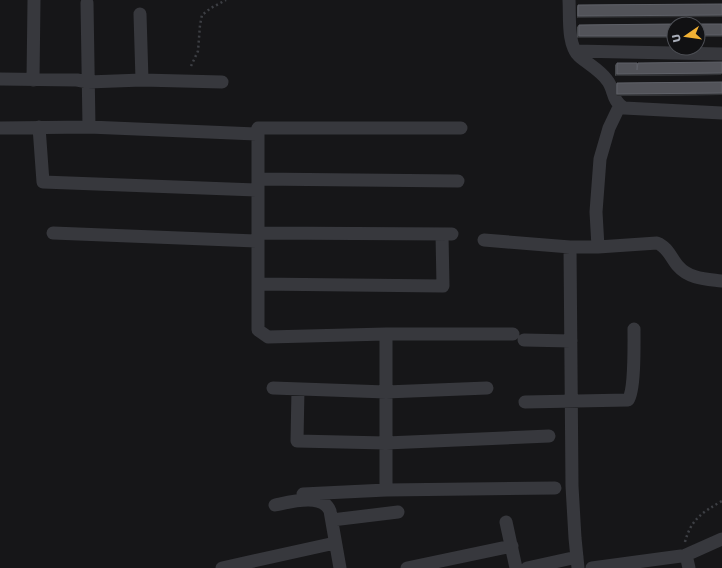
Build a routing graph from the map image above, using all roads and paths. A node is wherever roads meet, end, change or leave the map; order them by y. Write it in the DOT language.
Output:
graph roads {
  1 [pos="34,0"];
  2 [pos="226,0"];
  3 [pos="569,0"];
  4 [pos="87,3"];
  5 [pos="140,14"];
  6 [pos="575,51"];
  7 [pos="722,54"];
  8 [pos="191,66"];
  9 [pos="0,79"];
  10 [pos="33,80"];
  11 [pos="142,80"];
  12 [pos="88,82"];
  13 [pos="222,82"];
  14 [pos="620,105"];
  15 [pos="722,113"];
  16 [pos="39,127"];
  17 [pos="89,127"];
  18 [pos="0,128"];
  19 [pos="461,128"];
  20 [pos="258,134"];
  21 [pos="458,181"];
  22 [pos="258,185"];
  23 [pos="53,233"];
  24 [pos="258,237"];
  25 [pos="484,240"];
  26 [pos="570,247"];
  27 [pos="598,247"];
  28 [pos="722,281"];
  29 [pos="258,284"];
  30 [pos="634,329"];
  31 [pos="386,334"];
  32 [pos="571,341"];
  33 [pos="273,388"];
  34 [pos="488,388"];
  35 [pos="298,389"];
  36 [pos="386,392"];
  37 [pos="572,401"];
  38 [pos="525,402"];
  39 [pos="549,436"];
  40 [pos="386,443"];
  41 [pos="555,488"];
  42 [pos="386,490"];
  43 [pos="303,494"];
  44 [pos="722,501"];
  45 [pos="275,505"];
  46 [pos="398,512"];
  47 [pos="332,520"];
  48 [pos="506,522"];
  49 [pos="722,539"];
  50 [pos="335,543"];
  51 [pos="512,546"];
  52 [pos="681,556"];
  53 [pos="578,563"];
  54 [pos="652,564"];
  55 [pos="222,568"];
  56 [pos="340,568"];
  57 [pos="407,568"];
  58 [pos="516,568"];
  59 [pos="528,568"];
  60 [pos="592,568"];
  61 [pos="689,568"];
  1 -- 10 [label="street"];
  2 -- 8 [label="path"];
  3 -- 6 [label="street"];
  4 -- 12 [label="street"];
  5 -- 11 [label="street"];
  6 -- 7 [label="street"];
  6 -- 14 [label="street"];
  9 -- 10 [label="street"];
  10 -- 12 [label="street"];
  11 -- 12 [label="street"];
  11 -- 13 [label="street"];
  12 -- 17 [label="street"];
  14 -- 15 [label="street"];
  14 -- 27 [label="street"];
  16 -- 17 [label="street"];
  16 -- 18 [label="street"];
  16 -- 22 [label="street"];
  17 -- 20 [label="street"];
  19 -- 20 [label="street"];
  20 -- 22 [label="street"];
  21 -- 22 [label="street"];
  22 -- 24 [label="street"];
  23 -- 24 [label="street"];
  24 -- 29 [label="street"];
  24 -- 29 [label="street"];
  25 -- 26 [label="street"];
  26 -- 27 [label="street"];
  26 -- 32 [label="street"];
  27 -- 28 [label="street"];
  29 -- 31 [label="street"];
  30 -- 37 [label="street"];
  31 -- 32 [label="street"];
  31 -- 36 [label="street"];
  32 -- 37 [label="street"];
  33 -- 35 [label="street"];
  34 -- 36 [label="street"];
  35 -- 36 [label="street"];
  35 -- 40 [label="street"];
  36 -- 40 [label="street"];
  37 -- 38 [label="street"];
  37 -- 53 [label="street"];
  39 -- 40 [label="street"];
  40 -- 42 [label="street"];
  41 -- 42 [label="street"];
  42 -- 43 [label="street"];
  44 -- 52 [label="path"];
  45 -- 47 [label="street"];
  46 -- 47 [label="street"];
  47 -- 50 [label="street"];
  48 -- 51 [label="street"];
  49 -- 61 [label="street"];
  50 -- 55 [label="street"];
  50 -- 56 [label="street"];
  51 -- 57 [label="street"];
  51 -- 58 [label="street"];
  52 -- 54 [label="street"];
  53 -- 59 [label="street"];
  54 -- 60 [label="street"];
}
